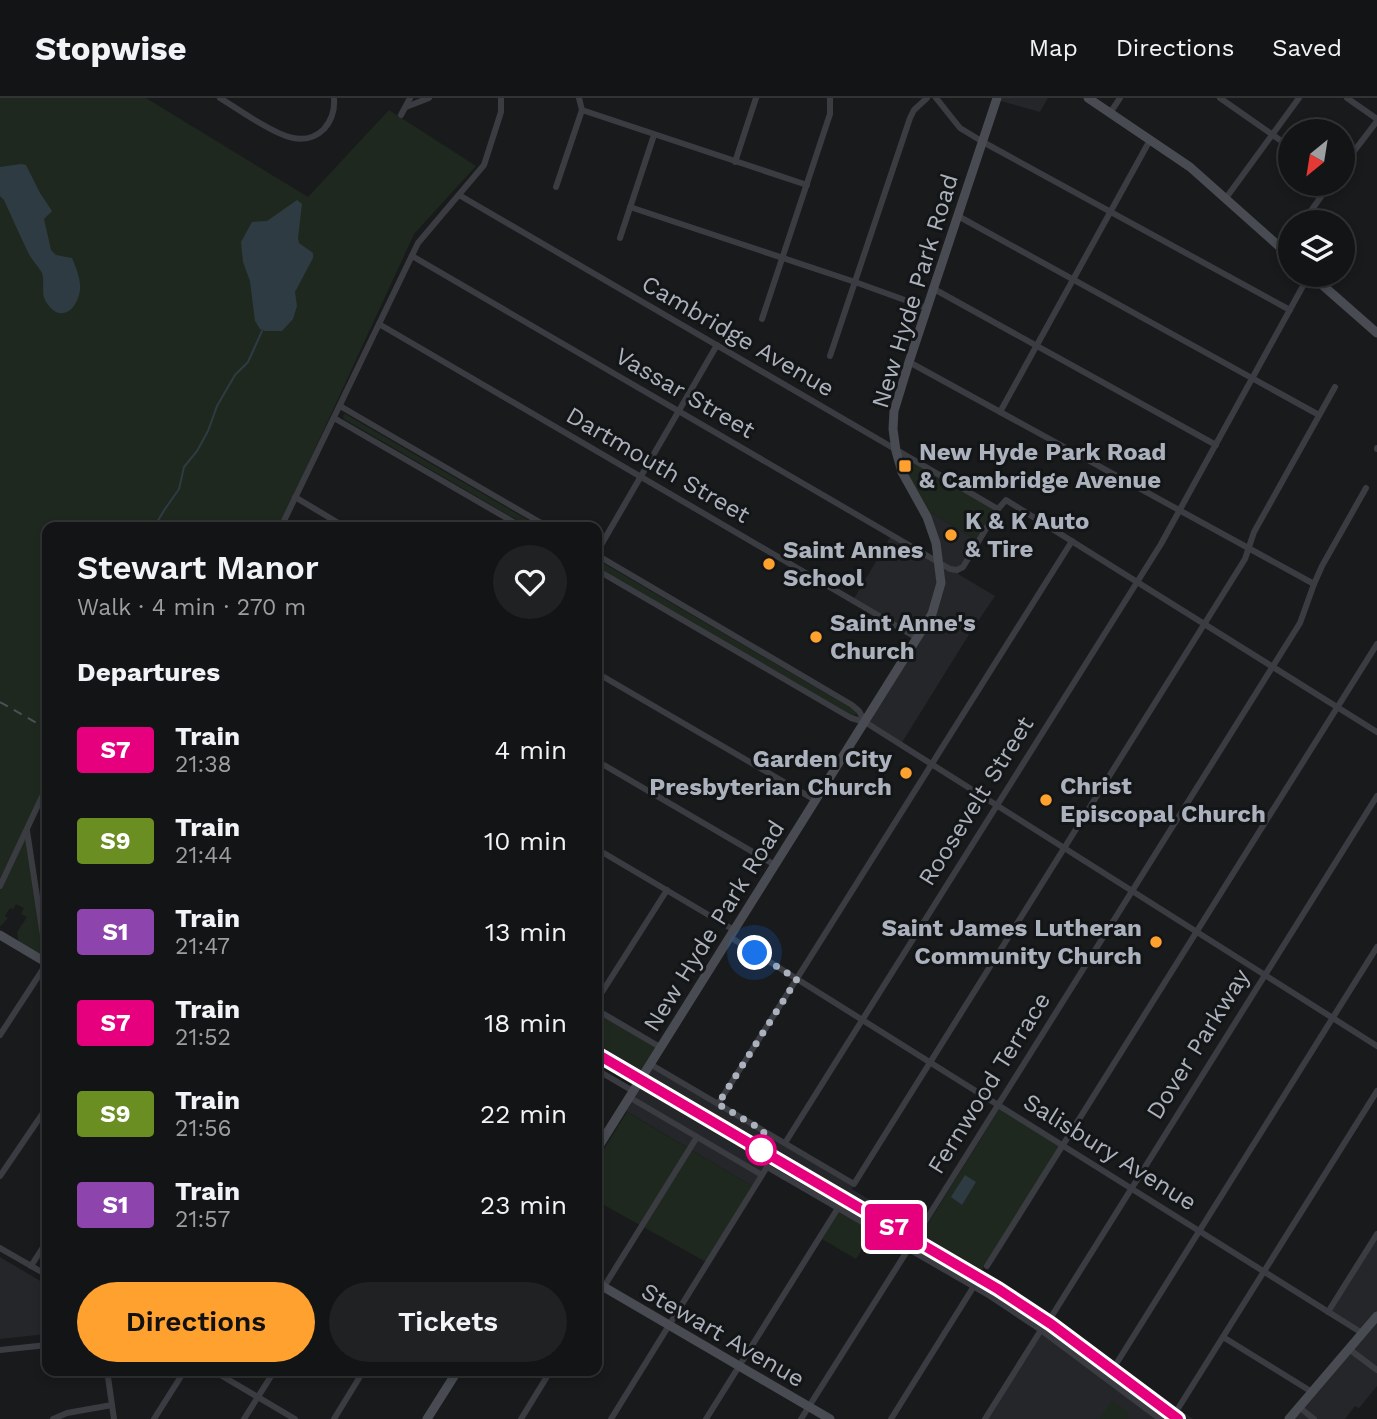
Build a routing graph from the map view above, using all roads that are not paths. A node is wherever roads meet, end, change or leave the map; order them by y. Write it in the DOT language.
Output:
graph roads {
  1 [pos="220,98"];
  2 [pos="334,98"];
  3 [pos="410,98"];
  4 [pos="429,98"];
  5 [pos="501,98"];
  6 [pos="579,98"];
  7 [pos="756,98"];
  8 [pos="830,98"];
  9 [pos="928,98"];
  10 [pos="936,98"];
  11 [pos="997,98"];
  12 [pos="1088,98"];
  13 [pos="1120,98"];
  14 [pos="1220,98"];
  15 [pos="1299,98"];
  16 [pos="1348,98"];
  17 [pos="406,107"];
  18 [pos="582,110"];
  19 [pos="1110,113"];
  20 [pos="401,115"];
  21 [pos="1377,120"];
  22 [pos="1374,130"];
  23 [pos="1272,134"];
  24 [pos="654,135"];
  25 [pos="1278,138"];
  26 [pos="1150,140"];
  27 [pos="983,142"];
  28 [pos="1355,152"];
  29 [pos="735,162"];
  30 [pos="807,185"];
  31 [pos="556,187"];
  32 [pos="459,195"];
  33 [pos="1226,198"];
  34 [pos="630,207"];
  35 [pos="1110,212"];
  36 [pos="958,216"];
  37 [pos="620,238"];
  38 [pos="1278,246"];
  39 [pos="412,256"];
  40 [pos="783,258"];
  41 [pos="1073,279"];
  42 [pos="855,282"];
  43 [pos="1303,287"];
  44 [pos="1324,287"];
  45 [pos="934,289"];
  46 [pos="927,308"];
  47 [pos="1290,310"];
  48 [pos="762,319"];
  49 [pos="379,324"];
  50 [pos="1377,333"];
  51 [pos="717,345"];
  52 [pos="1037,345"];
  53 [pos="830,356"];
  54 [pos="909,362"];
  55 [pos="1252,378"];
  56 [pos="1335,387"];
  57 [pos="340,406"];
  58 [pos="679,411"];
  59 [pos="1000,412"];
  60 [pos="1319,415"];
  61 [pos="334,418"];
  62 [pos="1216,445"];
  63 [pos="897,451"];
  64 [pos="640,477"];
  65 [pos="1366,488"];
  66 [pos="295,498"];
  67 [pos="998,509"];
  68 [pos="1179,511"];
  69 [pos="283,522"];
  70 [pos="336,522"];
  71 [pos="513,522"];
  72 [pos="539,522"];
  73 [pos="1072,541"];
  74 [pos="602,544"];
  75 [pos="1249,549"];
  76 [pos="602,556"];
  77 [pos="939,563"];
  78 [pos="602,573"];
  79 [pos="1137,581"];
  80 [pos="1314,584"];
  81 [pos="1205,624"];
  82 [pos="917,638"];
  83 [pos="1377,644"];
  84 [pos="1273,667"];
  85 [pos="602,676"];
  86 [pos="1338,707"];
  87 [pos="866,722"];
  88 [pos="1377,732"];
  89 [pos="602,764"];
  90 [pos="932,764"];
  91 [pos="1377,796"];
  92 [pos="42,797"];
  93 [pos="815,800"];
  94 [pos="996,805"];
  95 [pos="27,831"];
  96 [pos="1064,848"];
  97 [pos="602,855"];
  98 [pos="775,865"];
  99 [pos="0,886"];
  100 [pos="667,890"];
  101 [pos="1132,891"];
  102 [pos="42,929"];
  103 [pos="1196,932"];
  104 [pos="732,934"];
  105 [pos="0,935"];
  106 [pos="1377,947"];
  107 [pos="42,959"];
  108 [pos="42,970"];
  109 [pos="1265,975"];
  110 [pos="797,979"];
  111 [pos="602,992"];
  112 [pos="602,1013"];
  113 [pos="1333,1018"];
  114 [pos="862,1019"];
  115 [pos="0,1035"];
  116 [pos="1377,1046"];
  117 [pos="660,1047"];
  118 [pos="930,1062"];
  119 [pos="650,1064"];
  120 [pos="602,1074"];
  121 [pos="1377,1091"];
  122 [pos="631,1094"];
  123 [pos="718,1104"];
  124 [pos="998,1105"];
  125 [pos="42,1114"];
  126 [pos="697,1137"];
  127 [pos="602,1141"];
  128 [pos="785,1143"];
  129 [pos="1063,1145"];
  130 [pos="762,1175"];
  131 [pos="0,1176"];
  132 [pos="1131,1188"];
  133 [pos="838,1208"];
  134 [pos="921,1228"];
  135 [pos="1199,1231"];
  136 [pos="1377,1234"];
  137 [pos="0,1248"];
  138 [pos="909,1248"];
  139 [pos="42,1249"];
  140 [pos="31,1266"];
  141 [pos="987,1266"];
  142 [pos="42,1272"];
  143 [pos="1264,1272"];
  144 [pos="602,1282"];
  145 [pos="602,1286"];
  146 [pos="974,1286"];
  147 [pos="1328,1312"];
  148 [pos="1053,1314"];
  149 [pos="1377,1316"];
  150 [pos="669,1326"];
  151 [pos="1041,1331"];
  152 [pos="1362,1333"];
  153 [pos="1223,1336"];
  154 [pos="42,1346"];
  155 [pos="1349,1349"];
  156 [pos="0,1350"];
  157 [pos="1118,1361"];
  158 [pos="739,1366"];
  159 [pos="1377,1370"];
  160 [pos="108,1376"];
  161 [pos="181,1376"];
  162 [pos="222,1376"];
  163 [pos="271,1376"];
  164 [pos="361,1376"];
  165 [pos="454,1376"];
  166 [pos="547,1376"];
  167 [pos="1312,1392"];
  168 [pos="258,1397"];
  169 [pos="112,1405"];
  170 [pos="809,1407"];
  171 [pos="1179,1407"];
  172 [pos="1298,1407"];
  173 [pos="52,1419"];
  174 [pos="114,1419"];
  175 [pos="155,1419"];
  176 [pos="244,1419"];
  177 [pos="295,1419"];
  178 [pos="334,1419"];
  179 [pos="427,1419"];
  180 [pos="521,1419"];
  181 [pos="611,1419"];
  182 [pos="706,1419"];
  183 [pos="801,1419"];
  184 [pos="830,1419"];
  185 [pos="891,1419"];
  186 [pos="985,1419"];
  187 [pos="1160,1419"];
  188 [pos="1289,1419"];
  189 [pos="1314,1419"];
  1 -- 2 [label="street"];
  3 -- 17 [label="street"];
  4 -- 17 [label="street"];
  5 -- 32 [label="street"];
  6 -- 18 [label="street"];
  7 -- 29 [label="street"];
  8 -- 30 [label="street"];
  9 -- 42 [label="street"];
  10 -- 27 [label="street"];
  11 -- 27 [label="main road, New Hyde Park Road"];
  12 -- 19 [label="main road"];
  13 -- 19 [label="street"];
  14 -- 23 [label="street"];
  15 -- 23 [label="street"];
  16 -- 21 [label="street"];
  17 -- 20 [label="street"];
  18 -- 24 [label="street"];
  18 -- 31 [label="street"];
  19 -- 26 [label="main road"];
  21 -- 22 [label="street"];
  22 -- 28 [label="street"];
  23 -- 25 [label="street"];
  23 -- 33 [label="street"];
  24 -- 29 [label="street"];
  24 -- 34 [label="street"];
  26 -- 33 [label="main road"];
  26 -- 35 [label="street"];
  27 -- 35 [label="street"];
  27 -- 36 [label="main road, New Hyde Park Road"];
  29 -- 30 [label="street"];
  30 -- 40 [label="street"];
  32 -- 39 [label="street"];
  32 -- 51 [label="street, Cambridge Avenue"];
  33 -- 38 [label="main road"];
  34 -- 37 [label="street"];
  34 -- 40 [label="street"];
  35 -- 41 [label="street"];
  35 -- 47 [label="street"];
  36 -- 41 [label="street"];
  36 -- 45 [label="main road, New Hyde Park Road"];
  39 -- 49 [label="street"];
  39 -- 58 [label="street, Vassar Street"];
  40 -- 42 [label="street"];
  40 -- 48 [label="street"];
  41 -- 52 [label="street"];
  41 -- 55 [label="street"];
  42 -- 46 [label="street"];
  42 -- 53 [label="street"];
  43 -- 47 [label="street, Roosevelt Street"];
  44 -- 50 [label="main road"];
  45 -- 46 [label="main road, New Hyde Park Road"];
  45 -- 52 [label="street"];
  46 -- 54 [label="main road, New Hyde Park Road"];
  47 -- 55 [label="street, Roosevelt Street"];
  49 -- 57 [label="street"];
  49 -- 64 [label="street, Dartmouth Street"];
  51 -- 58 [label="street"];
  51 -- 63 [label="street, Cambridge Avenue"];
  52 -- 59 [label="street"];
  52 -- 62 [label="street"];
  54 -- 59 [label="street"];
  54 -- 63 [label="main road, New Hyde Park Road"];
  55 -- 60 [label="street"];
  55 -- 62 [label="street, Roosevelt Street"];
  56 -- 60 [label="street"];
  57 -- 61 [label="street"];
  57 -- 72 [label="street"];
  58 -- 64 [label="street"];
  58 -- 77 [label="street, Vassar Street"];
  59 -- 68 [label="street"];
  60 -- 75 [label="street"];
  61 -- 66 [label="street"];
  61 -- 71 [label="street"];
  62 -- 68 [label="street, Roosevelt Street"];
  63 -- 67 [label="street, Cambridge Avenue"];
  63 -- 77 [label="main road, New Hyde Park Road"];
  64 -- 74 [label="street"];
  64 -- 82 [label="street, Dartmouth Street"];
  65 -- 80 [label="street, Fernwood Terrace"];
  66 -- 69 [label="street"];
  66 -- 70 [label="street"];
  67 -- 73 [label="street"];
  67 -- 77 [label="street"];
  68 -- 75 [label="street"];
  68 -- 79 [label="street, Roosevelt Street"];
  73 -- 79 [label="street"];
  73 -- 90 [label="street"];
  75 -- 80 [label="street"];
  75 -- 81 [label="street"];
  76 -- 87 [label="street"];
  77 -- 82 [label="main road, New Hyde Park Road"];
  78 -- 87 [label="street"];
  79 -- 81 [label="street"];
  79 -- 94 [label="street, Roosevelt Street"];
  80 -- 84 [label="street, Fernwood Terrace"];
  81 -- 84 [label="street"];
  81 -- 96 [label="street"];
  82 -- 87 [label="main road, New Hyde Park Road"];
  83 -- 86 [label="street"];
  84 -- 86 [label="street"];
  84 -- 101 [label="street, Fernwood Terrace"];
  85 -- 93 [label="street"];
  86 -- 88 [label="street"];
  86 -- 103 [label="street"];
  87 -- 90 [label="street"];
  87 -- 93 [label="main road, New Hyde Park Road"];
  89 -- 98 [label="street"];
  90 -- 94 [label="street"];
  90 -- 110 [label="street"];
  91 -- 109 [label="street, Dover Parkway"];
  92 -- 95 [label="street"];
  93 -- 98 [label="main road, New Hyde Park Road"];
  94 -- 96 [label="street"];
  94 -- 114 [label="street, Roosevelt Street"];
  95 -- 99 [label="street"];
  95 -- 102 [label="street"];
  96 -- 101 [label="street"];
  96 -- 118 [label="street"];
  97 -- 100 [label="street, Salisbury Avenue"];
  98 -- 104 [label="main road, New Hyde Park Road"];
  100 -- 104 [label="street, Salisbury Avenue"];
  100 -- 111 [label="street"];
  101 -- 103 [label="street"];
  101 -- 124 [label="street, Fernwood Terrace"];
  103 -- 109 [label="street"];
  103 -- 129 [label="street"];
  104 -- 110 [label="street, Salisbury Avenue"];
  104 -- 117 [label="main road, New Hyde Park Road"];
  105 -- 107 [label="main road"];
  106 -- 113 [label="street"];
  108 -- 115 [label="street"];
  109 -- 113 [label="street"];
  109 -- 132 [label="street, Dover Parkway"];
  110 -- 114 [label="street, Salisbury Avenue"];
  110 -- 123 [label="street"];
  112 -- 117 [label="street"];
  113 -- 116 [label="street"];
  113 -- 135 [label="street"];
  114 -- 118 [label="street, Salisbury Avenue"];
  114 -- 128 [label="street, Roosevelt Street"];
  117 -- 119 [label="main road, New Hyde Park Road"];
  118 -- 124 [label="street, Salisbury Avenue"];
  118 -- 128 [label="street"];
  119 -- 122 [label="main road, New Hyde Park Road"];
  119 -- 123 [label="street"];
  120 -- 122 [label="street"];
  121 -- 143 [label="street"];
  122 -- 126 [label="street"];
  122 -- 127 [label="main road, New Hyde Park Road"];
  123 -- 128 [label="street"];
  124 -- 129 [label="street, Salisbury Avenue"];
  124 -- 134 [label="street, Fernwood Terrace"];
  125 -- 131 [label="street"];
  126 -- 130 [label="street"];
  126 -- 144 [label="street"];
  129 -- 132 [label="street, Salisbury Avenue"];
  129 -- 141 [label="street"];
  130 -- 133 [label="street"];
  130 -- 150 [label="street"];
  132 -- 135 [label="street, Salisbury Avenue"];
  132 -- 148 [label="street, Dover Parkway"];
  133 -- 138 [label="street"];
  133 -- 158 [label="street"];
  135 -- 143 [label="street, Salisbury Avenue"];
  135 -- 157 [label="street"];
  136 -- 147 [label="street"];
  137 -- 140 [label="street"];
  138 -- 146 [label="street"];
  138 -- 170 [label="street"];
  139 -- 140 [label="street"];
  140 -- 142 [label="street"];
  143 -- 147 [label="street, Salisbury Avenue"];
  143 -- 153 [label="street"];
  145 -- 150 [label="main road, Stewart Avenue"];
  146 -- 151 [label="street"];
  146 -- 185 [label="street"];
  147 -- 152 [label="street, Salisbury Avenue"];
  149 -- 152 [label="main road"];
  150 -- 158 [label="main road, Stewart Avenue"];
  150 -- 181 [label="street"];
  151 -- 186 [label="street"];
  151 -- 187 [label="street"];
  152 -- 155 [label="main road"];
  153 -- 167 [label="street"];
  153 -- 171 [label="street"];
  154 -- 156 [label="street"];
  155 -- 159 [label="street"];
  155 -- 167 [label="main road"];
  158 -- 170 [label="main road, Stewart Avenue"];
  158 -- 182 [label="street"];
  160 -- 169 [label="street"];
  161 -- 175 [label="street"];
  162 -- 168 [label="street"];
  163 -- 168 [label="street"];
  164 -- 178 [label="street"];
  165 -- 179 [label="main road"];
  166 -- 180 [label="street"];
  167 -- 172 [label="main road"];
  168 -- 176 [label="street"];
  168 -- 177 [label="street"];
  169 -- 173 [label="street"];
  169 -- 174 [label="street"];
  170 -- 183 [label="street"];
  170 -- 184 [label="main road, Stewart Avenue"];
  172 -- 188 [label="main road"];
  172 -- 189 [label="street"];
}
